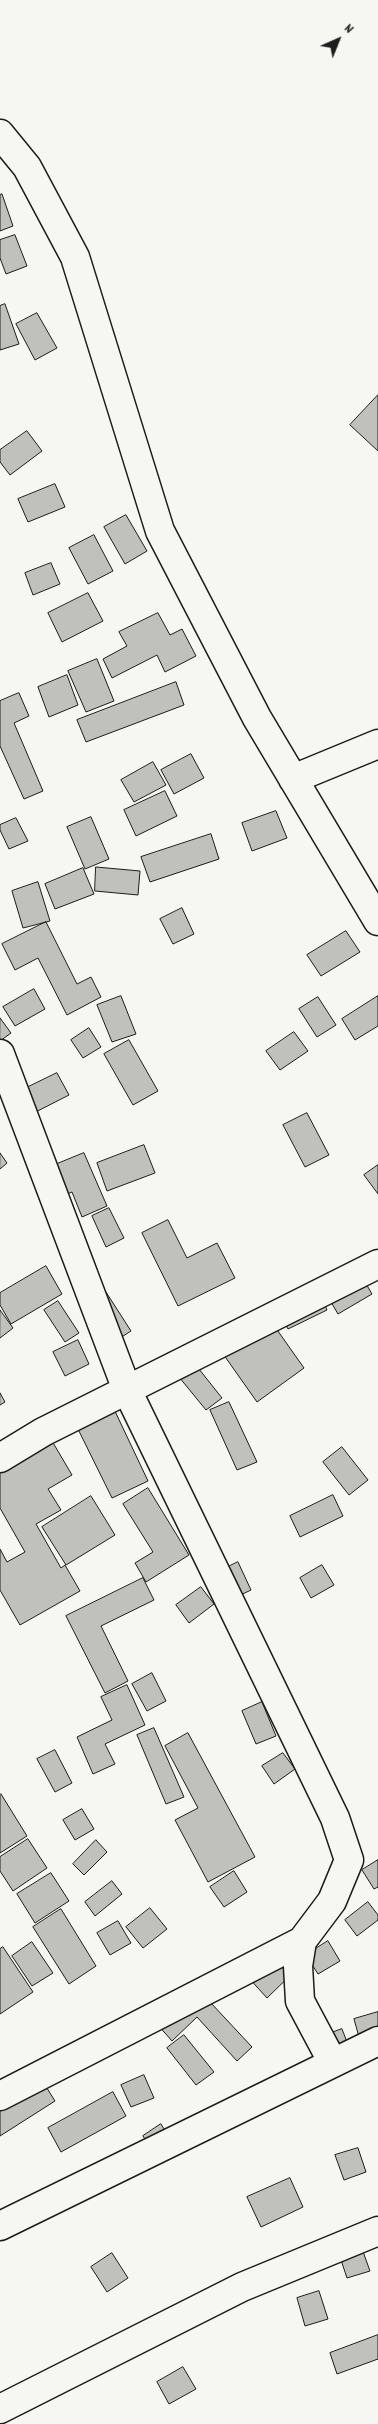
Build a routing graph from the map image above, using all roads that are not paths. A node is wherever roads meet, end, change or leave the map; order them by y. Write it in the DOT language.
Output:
graph roads {
  1 [pos="0,134"];
  2 [pos="378,744"];
  3 [pos="293,779"];
  4 [pos="378,921"];
  5 [pos="0,1054"];
  6 [pos="378,1264"];
  7 [pos="127,1390"];
  8 [pos="0,1458"];
  9 [pos="302,1941"];
  10 [pos="378,2041"];
  11 [pos="333,2063"];
  12 [pos="0,2096"];
  13 [pos="0,2226"];
  14 [pos="378,2231"];
  15 [pos="0,2409"];
  1 -- 3 [label="street"];
  2 -- 3 [label="street"];
  3 -- 4 [label="street"];
  5 -- 7 [label="street"];
  6 -- 7 [label="street"];
  7 -- 8 [label="street"];
  7 -- 9 [label="street"];
  9 -- 11 [label="street"];
  9 -- 12 [label="street"];
  10 -- 11 [label="street"];
  11 -- 13 [label="street"];
  14 -- 15 [label="street"];
}
